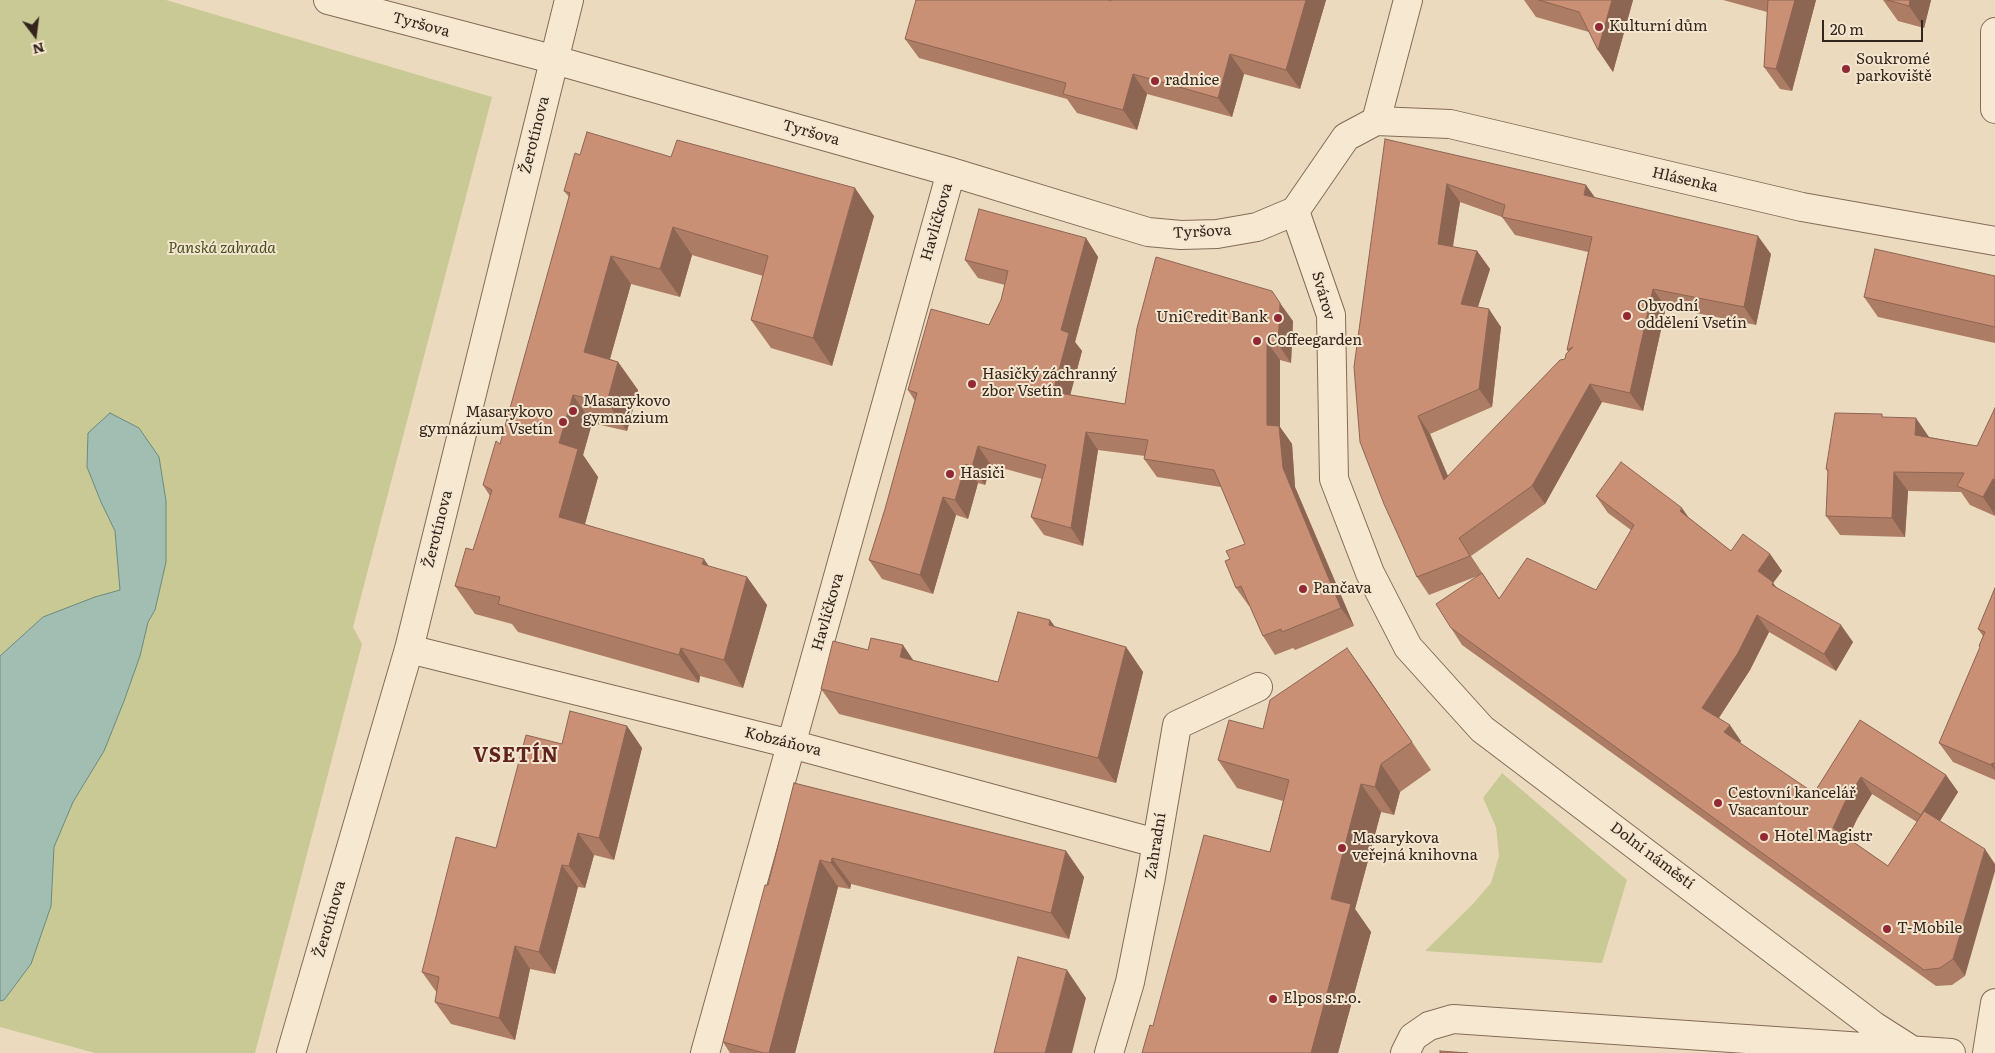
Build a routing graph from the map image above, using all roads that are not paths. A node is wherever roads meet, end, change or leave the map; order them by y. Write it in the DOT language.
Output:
graph roads {
  1 [pos="328,0"];
  2 [pos="569,0"];
  3 [pos="1408,0"];
  4 [pos="1995,32"];
  5 [pos="554,60"];
  6 [pos="1995,109"];
  7 [pos="1376,121"];
  8 [pos="951,172"];
  9 [pos="1295,211"];
  10 [pos="1995,241"];
  11 [pos="1408,647"];
  12 [pos="409,649"];
  13 [pos="1258,687"];
  14 [pos="791,744"];
  15 [pos="1156,843"];
  16 [pos="1995,1003"];
  17 [pos="1910,1049"];
  18 [pos="291,1053"];
  19 [pos="705,1053"];
  20 [pos="1109,1053"];
  21 [pos="1405,1053"];
  22 [pos="1952,1053"];
  23 [pos="1987,1053"];
  1 -- 5 [label="street, Tyršova"];
  2 -- 5 [label="street, Žerotínova"];
  3 -- 7 [label="street"];
  4 -- 6 [label="street"];
  5 -- 8 [label="street, Tyršova"];
  5 -- 12 [label="street, Žerotínova"];
  7 -- 9 [label="street"];
  7 -- 10 [label="street, Hlásenka"];
  8 -- 9 [label="street, Tyršova"];
  8 -- 14 [label="street, Havlíčkova"];
  9 -- 11 [label="street, Svárov"];
  11 -- 17 [label="street, Dolní náměstí"];
  12 -- 14 [label="street, Kobzáňova"];
  12 -- 18 [label="street, Žerotínova"];
  13 -- 15 [label="street, Zahradní"];
  14 -- 15 [label="street, Kobzáňova"];
  14 -- 19 [label="street, Havlíčkova"];
  15 -- 20 [label="street, Zahradní"];
  16 -- 23 [label="street"];
  17 -- 21 [label="street, Dolní náměstí"];
  17 -- 22 [label="street, Dolní náměstí"];
}
